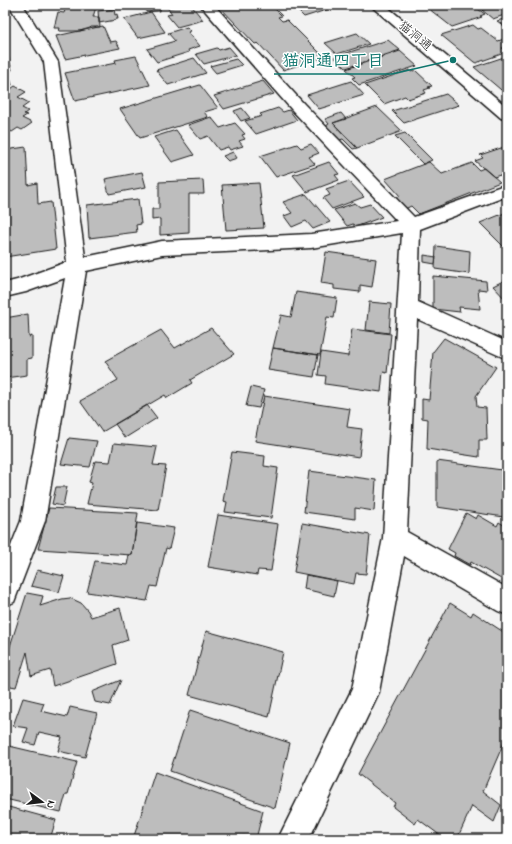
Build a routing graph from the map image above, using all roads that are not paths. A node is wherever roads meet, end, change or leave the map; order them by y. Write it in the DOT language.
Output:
graph roads {
  1 [pos="16,5"];
  2 [pos="207,5"];
  3 [pos="377,5"];
  4 [pos="507,115"];
  5 [pos="507,190"];
  6 [pos="410,226"];
  7 [pos="78,266"];
  8 [pos="5,290"];
  9 [pos="408,306"];
  10 [pos="507,351"];
  11 [pos="395,538"];
  12 [pos="5,593"];
  13 [pos="507,602"];
  14 [pos="293,839"];
  1 -- 7 [label="street"];
  2 -- 6 [label="street"];
  3 -- 4 [label="street, 猫洞通"];
  5 -- 6 [label="street"];
  6 -- 7 [label="street"];
  6 -- 9 [label="street"];
  7 -- 8 [label="street"];
  7 -- 12 [label="street"];
  9 -- 10 [label="street"];
  9 -- 11 [label="street"];
  11 -- 13 [label="street"];
  11 -- 14 [label="street"];
}
